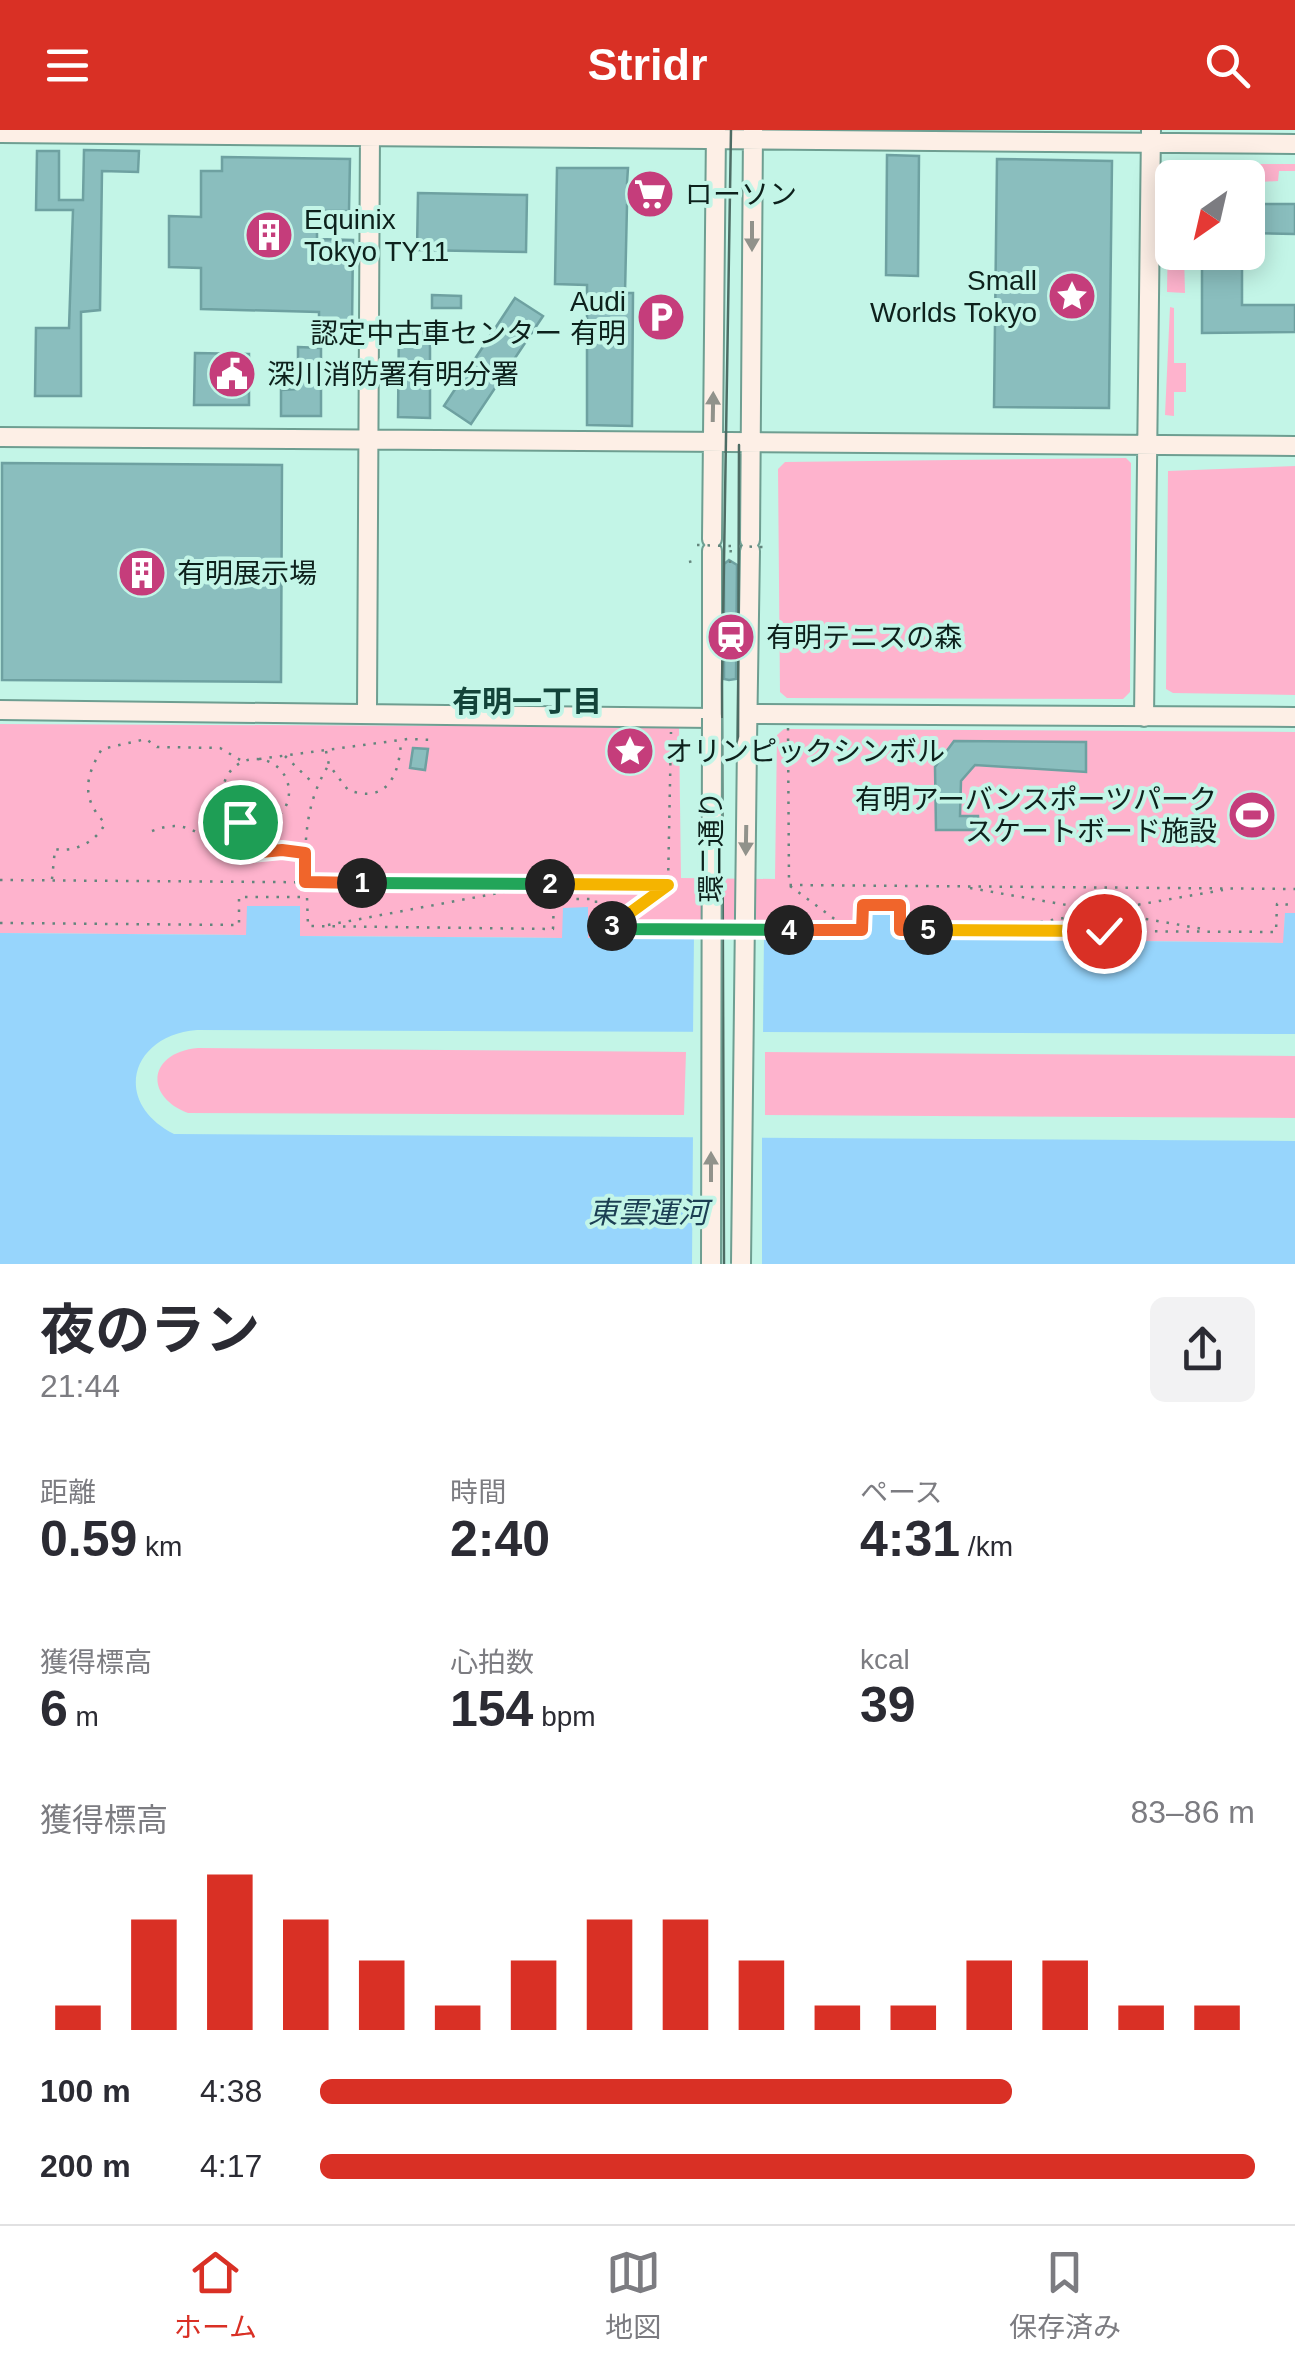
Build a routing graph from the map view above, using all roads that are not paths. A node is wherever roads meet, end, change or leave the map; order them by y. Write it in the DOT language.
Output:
graph roads {
  1 [pos="0,133"];
  2 [pos="370,133"];
  3 [pos="716,134"];
  4 [pos="753,134"];
  5 [pos="1151,136"];
  6 [pos="1295,144"];
  7 [pos="0,437"];
  8 [pos="369,439"];
  9 [pos="712,442"];
  10 [pos="750,444"];
  11 [pos="1150,444"];
  12 [pos="1295,446"];
  13 [pos="0,710"];
  14 [pos="367,711"];
  15 [pos="748,714"];
  16 [pos="1144,717"];
  17 [pos="1295,717"];
  18 [pos="712,718"];
  19 [pos="710,1264"];
  20 [pos="741,1264"];
  1 -- 2 [label="street"];
  2 -- 3 [label="street"];
  2 -- 8 [label="street"];
  3 -- 4 [label="street"];
  9 -- 3 [label="street, 環二通り, one-way"];
  4 -- 5 [label="street"];
  4 -- 10 [label="street, 環二通り, one-way"];
  5 -- 6 [label="street"];
  5 -- 11 [label="street"];
  7 -- 8 [label="street"];
  8 -- 9 [label="street"];
  8 -- 14 [label="street"];
  9 -- 10 [label="street"];
  9 -- 18 [label="street, 環二通り"];
  10 -- 11 [label="street"];
  10 -- 15 [label="street, 環二通り"];
  11 -- 12 [label="street"];
  11 -- 16 [label="street"];
  13 -- 14 [label="street"];
  14 -- 18 [label="street"];
  15 -- 16 [label="street"];
  15 -- 20 [label="street, 環二通り, one-way, bridge"];
  16 -- 17 [label="street"];
  19 -- 18 [label="street, 環二通り, one-way, bridge"];
}
